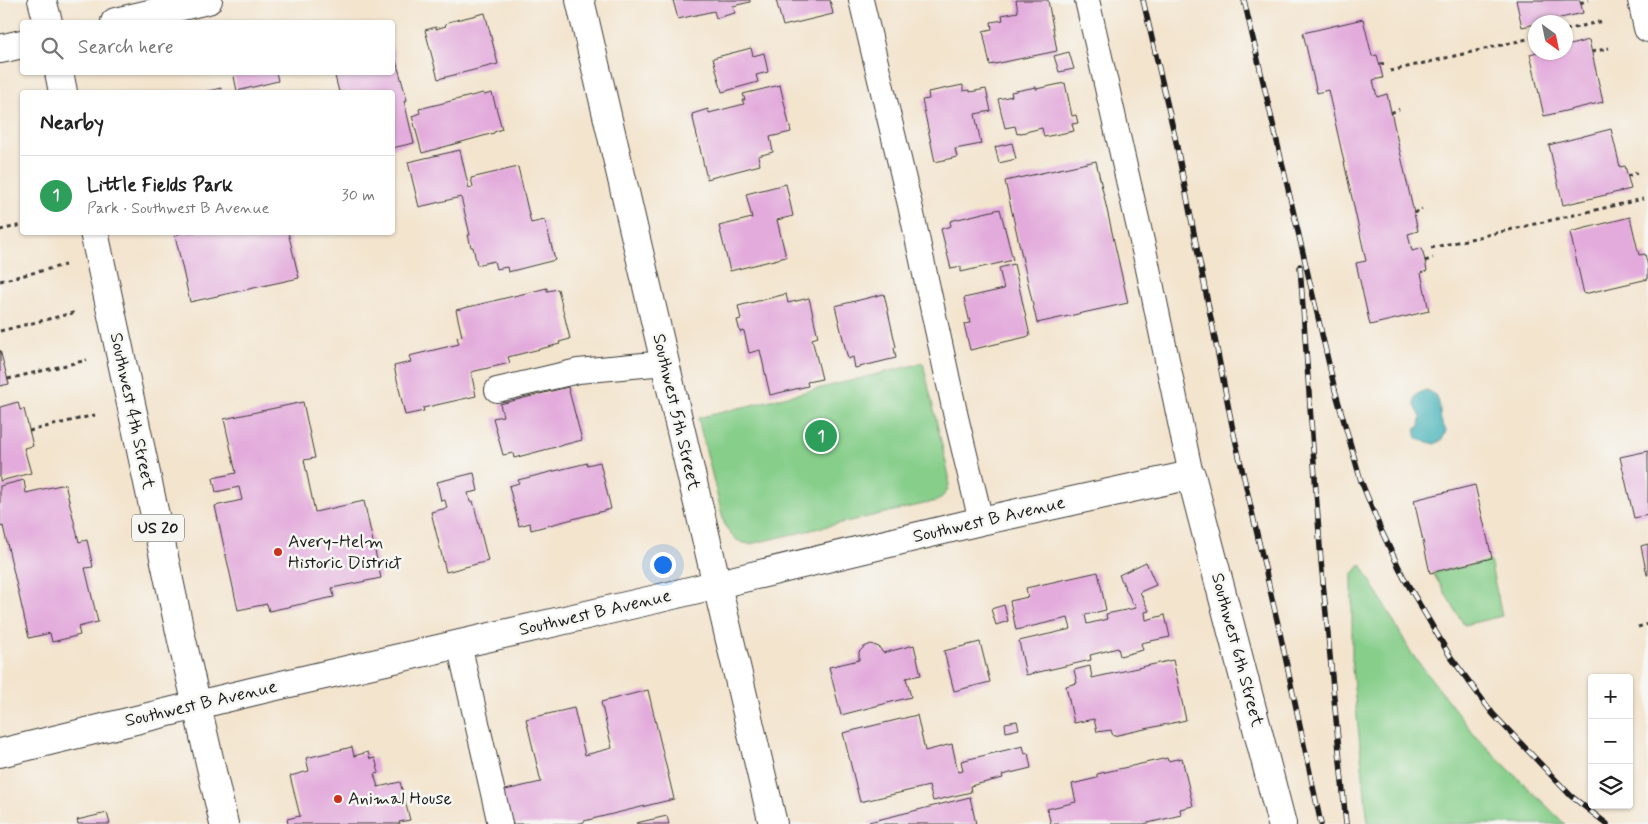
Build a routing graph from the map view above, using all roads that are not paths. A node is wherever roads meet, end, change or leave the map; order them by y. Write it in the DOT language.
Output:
graph roads {
  1 [pos="208,0"];
  2 [pos="580,0"];
  3 [pos="861,0"];
  4 [pos="1087,0"];
  5 [pos="1642,0"];
  6 [pos="123,20"];
  7 [pos="1648,28"];
  8 [pos="20,44"];
  9 [pos="0,49"];
  10 [pos="60,75"];
  11 [pos="63,90"];
  12 [pos="96,244"];
  13 [pos="664,363"];
  14 [pos="497,390"];
  15 [pos="1191,475"];
  16 [pos="981,521"];
  17 [pos="716,585"];
  18 [pos="459,644"];
  19 [pos="196,705"];
  20 [pos="0,753"];
  21 [pos="224,824"];
  22 [pos="500,824"];
  23 [pos="773,824"];
  24 [pos="1282,824"];
  1 -- 6 [label="main road"];
  2 -- 13 [label="main road, Southwest 5th Street"];
  3 -- 16 [label="lane"];
  4 -- 15 [label="lane"];
  5 -- 7 [label="main road"];
  8 -- 9 [label="main road"];
  10 -- 11 [label="main road"];
  12 -- 19 [label="main road, Southwest 4th Street / US 20"];
  13 -- 14 [label="lane"];
  13 -- 17 [label="main road, Southwest 5th Street"];
  15 -- 16 [label="main road, Southwest B Avenue"];
  15 -- 24 [label="main road, Southwest 6th Street"];
  16 -- 17 [label="main road, Southwest B Avenue"];
  17 -- 18 [label="main road, Southwest B Avenue"];
  17 -- 23 [label="main road, Southwest 5th Street"];
  18 -- 19 [label="main road, Southwest B Avenue"];
  18 -- 22 [label="lane"];
  19 -- 20 [label="main road, Southwest B Avenue"];
  19 -- 21 [label="main road, Southwest 4th Street / US 20"];
}
